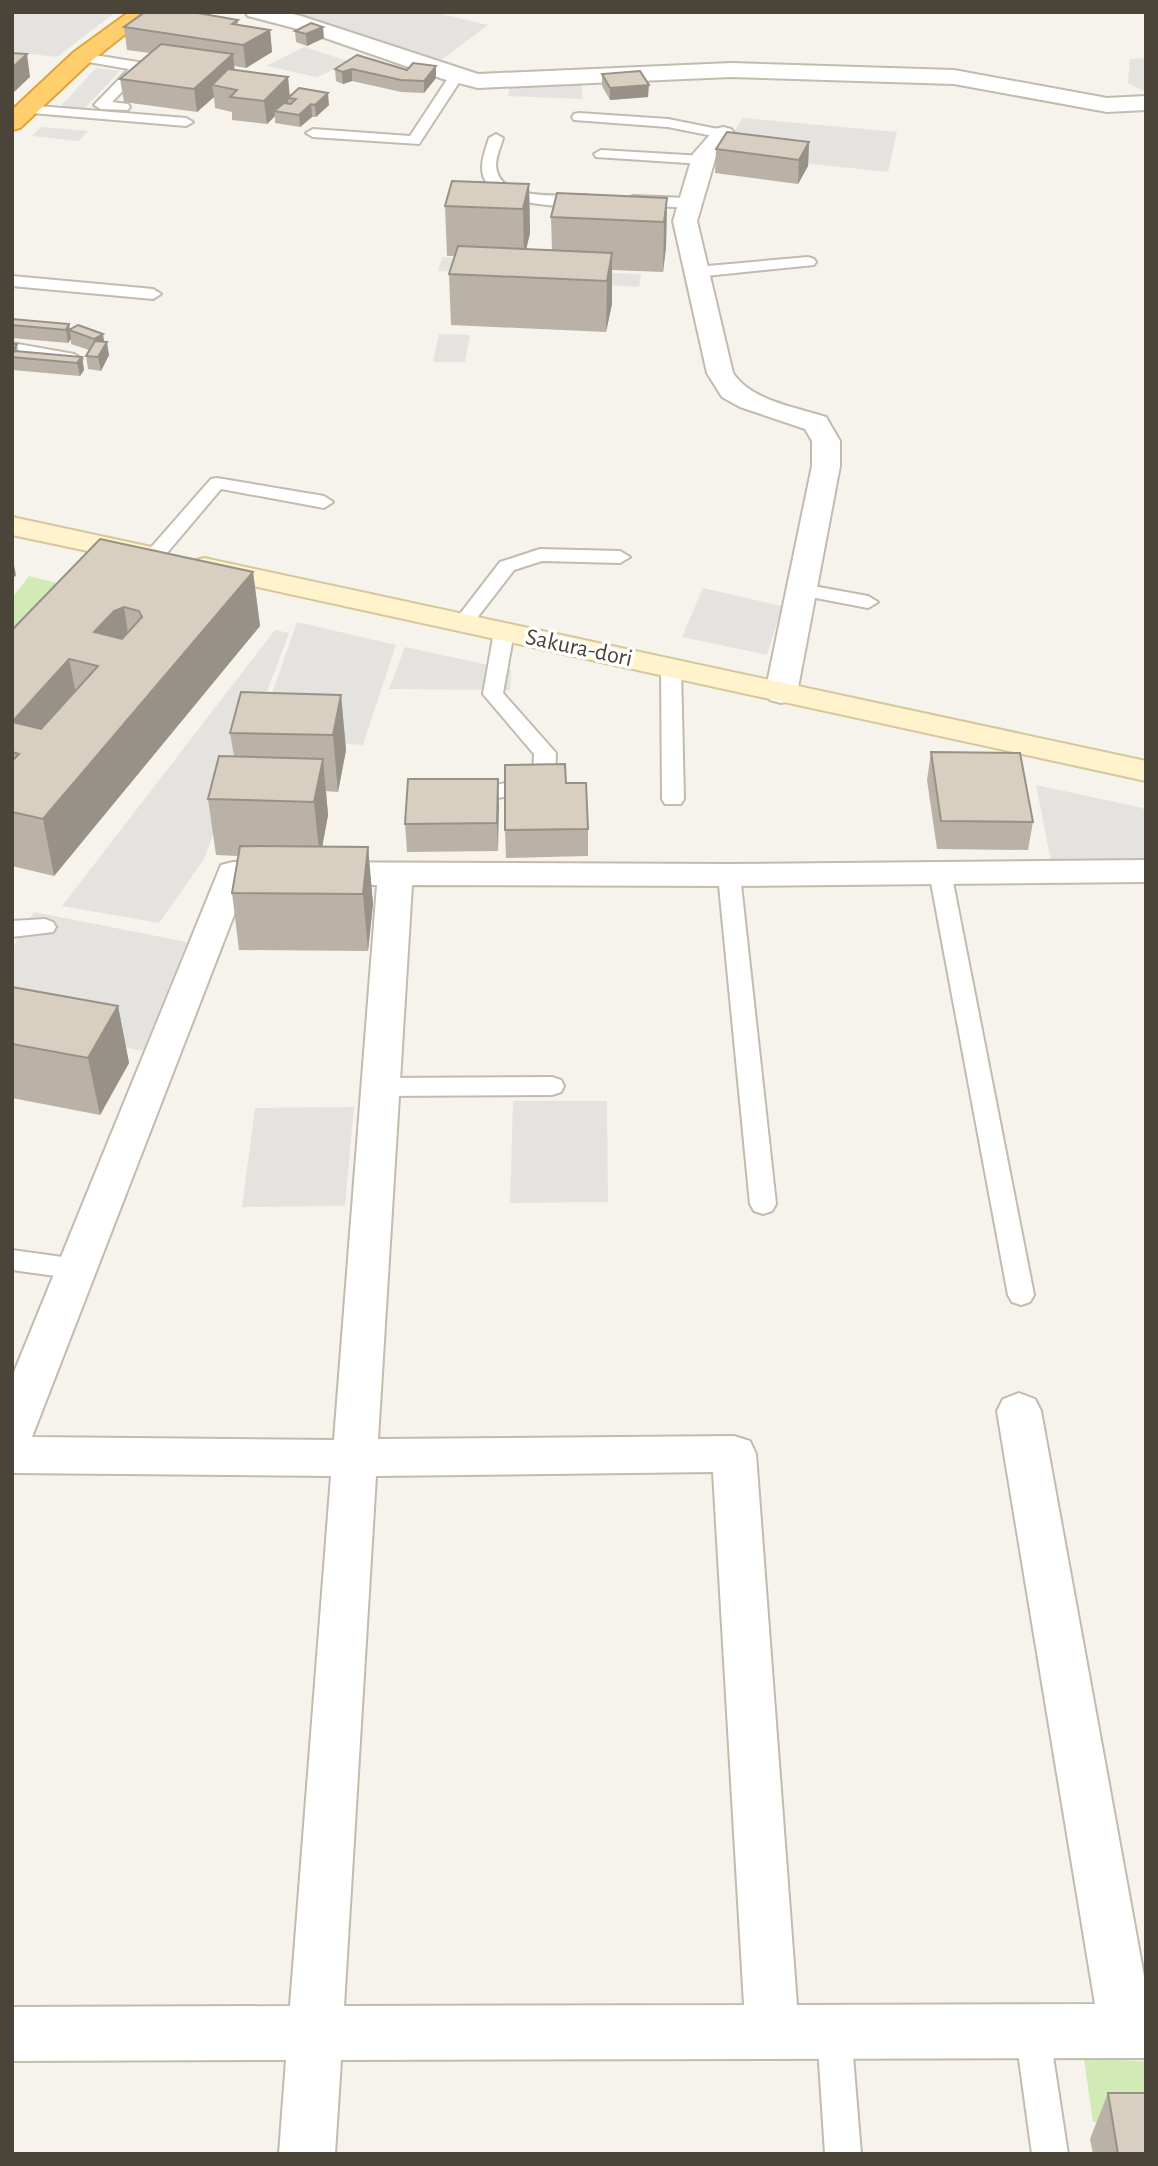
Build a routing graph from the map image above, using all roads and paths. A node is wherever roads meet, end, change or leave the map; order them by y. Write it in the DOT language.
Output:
graph roads {
  1 [pos="143,12"];
  2 [pos="255,12"];
  3 [pos="82,57"];
  4 [pos="455,78"];
  5 [pos="1146,103"];
  6 [pos="137,109"];
  7 [pos="18,116"];
  8 [pos="579,117"];
  9 [pos="186,122"];
  10 [pos="104,127"];
  11 [pos="313,133"];
  12 [pos="723,134"];
  13 [pos="496,138"];
  14 [pos="601,153"];
  15 [pos="703,160"];
  16 [pos="597,200"];
  17 [pos="623,201"];
  18 [pos="689,203"];
  19 [pos="808,262"];
  20 [pos="696,272"];
  21 [pos="12,281"];
  22 [pos="153,294"];
  23 [pos="12,348"];
  24 [pos="75,359"];
  25 [pos="324,502"];
  26 [pos="12,526"];
  27 [pos="154,556"];
  28 [pos="620,557"];
  29 [pos="802,590"];
  30 [pos="868,602"];
  31 [pos="463,623"];
  32 [pos="504,632"];
  33 [pos="671,668"];
  34 [pos="781,693"];
  35 [pos="1146,771"];
  36 [pos="472,797"];
  37 [pos="673,799"];
  38 [pos="1146,871"];
  39 [pos="940,872"];
  40 [pos="395,874"];
  41 [pos="729,874"];
  42 [pos="45,926"];
  43 [pos="12,929"];
  44 [pos="552,1086"];
  45 [pos="380,1087"];
  46 [pos="763,1204"];
  47 [pos="12,1259"];
  48 [pos="77,1269"];
  49 [pos="1021,1295"];
  50 [pos="1018,1411"];
  51 [pos="12,1433"];
  52 [pos="12,1455"];
  53 [pos="354,1458"];
  54 [pos="1032,2030"];
  55 [pos="772,2031"];
  56 [pos="834,2031"];
  57 [pos="1137,2031"];
  58 [pos="314,2032"];
  59 [pos="12,2034"];
  60 [pos="307,2154"];
  61 [pos="843,2154"];
  62 [pos="1050,2154"];
  1 -- 3 [label="highway"];
  2 -- 4 [label="street"];
  3 -- 6 [label="lane"];
  3 -- 7 [label="highway"];
  4 -- 5 [label="street"];
  4 -- 11 [label="lane"];
  7 -- 9 [label="lane"];
  7 -- 10 [label="lane"];
  8 -- 12 [label="lane"];
  12 -- 15 [label="street"];
  13 -- 16 [label="lane"];
  14 -- 15 [label="lane"];
  15 -- 18 [label="street"];
  17 -- 18 [label="lane"];
  18 -- 20 [label="street"];
  19 -- 20 [label="lane"];
  20 -- 29 [label="street"];
  21 -- 22 [label="lane"];
  23 -- 24 [label="lane"];
  25 -- 27 [label="lane"];
  26 -- 27 [label="street, Sakura-dori"];
  27 -- 31 [label="street, Sakura-dori"];
  28 -- 31 [label="lane"];
  29 -- 30 [label="lane"];
  29 -- 34 [label="street"];
  31 -- 32 [label="street, Sakura-dori"];
  32 -- 33 [label="street, Sakura-dori"];
  32 -- 36 [label="lane"];
  33 -- 34 [label="street, Sakura-dori"];
  33 -- 37 [label="lane"];
  34 -- 35 [label="street, Sakura-dori"];
  38 -- 39 [label="street"];
  39 -- 41 [label="street"];
  39 -- 49 [label="lane"];
  40 -- 41 [label="street"];
  40 -- 45 [label="street"];
  40 -- 48 [label="street"];
  41 -- 46 [label="lane"];
  42 -- 43 [label="lane"];
  44 -- 45 [label="lane"];
  45 -- 53 [label="street"];
  47 -- 48 [label="lane"];
  48 -- 51 [label="street"];
  50 -- 57 [label="street"];
  52 -- 53 [label="street"];
  53 -- 55 [label="street"];
  53 -- 58 [label="street"];
  54 -- 56 [label="street"];
  54 -- 57 [label="street"];
  54 -- 62 [label="lane"];
  55 -- 56 [label="street"];
  55 -- 58 [label="street"];
  56 -- 61 [label="lane"];
  58 -- 59 [label="street"];
  58 -- 60 [label="street"];
}
